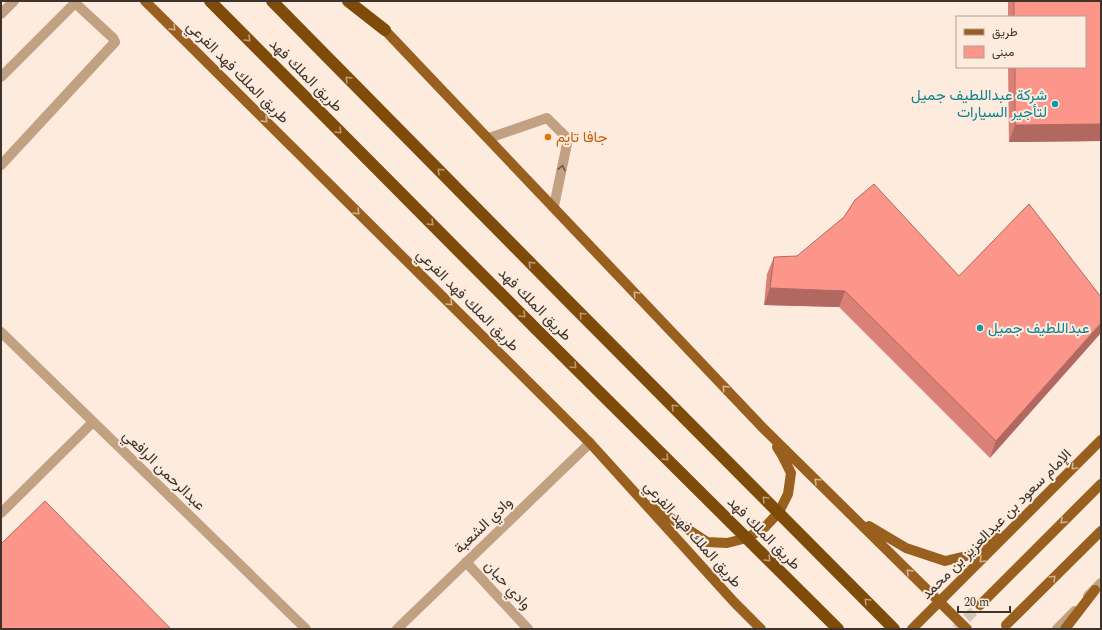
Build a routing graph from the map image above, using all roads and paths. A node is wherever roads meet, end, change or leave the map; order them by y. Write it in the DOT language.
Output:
graph roads {
  1 [pos="14,1"];
  2 [pos="145,1"];
  3 [pos="207,1"];
  4 [pos="210,1"];
  5 [pos="272,1"];
  6 [pos="348,1"];
  7 [pos="358,1"];
  8 [pos="74,2"];
  9 [pos="1,14"];
  10 [pos="233,24"];
  11 [pos="385,30"];
  12 [pos="1,76"];
  13 [pos="489,138"];
  14 [pos="1,165"];
  15 [pos="554,206"];
  16 [pos="1,332"];
  17 [pos="93,422"];
  18 [pos="763,428"];
  19 [pos="1101,440"];
  20 [pos="590,443"];
  21 [pos="1101,484"];
  22 [pos="638,496"];
  23 [pos="1039,502"];
  24 [pos="1,512"];
  25 [pos="854,517"];
  26 [pos="1101,531"];
  27 [pos="466,562"];
  28 [pos="1098,586"];
  29 [pos="734,602"];
  30 [pos="940,602"];
  31 [pos="980,605"];
  32 [pos="1006,625"];
  33 [pos="306,629"];
  34 [pos="397,629"];
  35 [pos="528,629"];
  36 [pos="752,629"];
  37 [pos="761,629"];
  38 [pos="838,629"];
  39 [pos="894,629"];
  40 [pos="912,629"];
  41 [pos="967,629"];
  42 [pos="1057,629"];
  43 [pos="1065,629"];
  1 -- 9 [label="street"];
  2 -- 20 [label="main road, طريق الملك فهد الفرعي, one-way"];
  3 -- 10 [label="highway"];
  4 -- 10 [label="highway, طريق الملك فهد"];
  39 -- 5 [label="highway, طريق الملك فهد, one-way"];
  6 -- 11 [label="highway"];
  7 -- 11 [label="main road"];
  8 -- 12 [label="street"];
  8 -- 14 [label="street"];
  10 -- 38 [label="highway, طريق الملك فهد, one-way"];
  11 -- 13 [label="main road"];
  13 -- 15 [label="main road"];
  15 -- 13 [label="street, one-way"];
  18 -- 15 [label="main road, one-way"];
  16 -- 17 [label="street, عبدالرحمن الرافعي"];
  17 -- 24 [label="street"];
  17 -- 33 [label="street, عبدالرحمن الرافعي"];
  18 -- 22 [label="main road"];
  25 -- 18 [label="main road, one-way"];
  19 -- 23 [label="main road, الإمام سعود بن عبدالعزيز بن محمد, one-way"];
  20 -- 22 [label="main road, طريق الملك فهد الفرعي"];
  20 -- 27 [label="street, وادي الشعبة"];
  21 -- 31 [label="main road, one-way"];
  22 -- 29 [label="main road, طريق الملك فهد الفرعي"];
  23 -- 25 [label="main road"];
  23 -- 30 [label="main road, الإمام سعود بن عبدالعزيز بن محمد, one-way"];
  30 -- 25 [label="main road, one-way"];
  32 -- 26 [label="main road, one-way"];
  27 -- 34 [label="street, وادي الشعبة"];
  27 -- 35 [label="street, وادي حبان"];
  28 -- 42 [label="street"];
  28 -- 43 [label="main road"];
  29 -- 36 [label="main road"];
  29 -- 37 [label="main road, طريق الملك فهد الفرعي"];
  30 -- 40 [label="main road, الإمام سعود بن عبدالعزيز بن محمد"];
  30 -- 41 [label="main road"];
}
